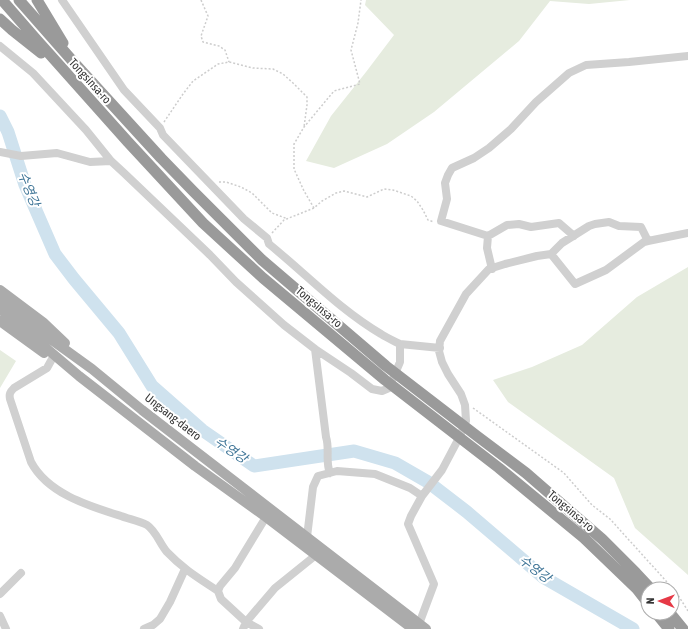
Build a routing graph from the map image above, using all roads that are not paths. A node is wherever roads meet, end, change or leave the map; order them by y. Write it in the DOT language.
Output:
graph roads {
  1 [pos="2,0"];
  2 [pos="19,0"];
  3 [pos="37,0"];
  4 [pos="62,0"];
  5 [pos="0,19"];
  6 [pos="0,46"];
  7 [pos="688,56"];
  8 [pos="77,66"];
  9 [pos="63,70"];
  10 [pos="3,153"];
  11 [pos="111,161"];
  12 [pos="688,233"];
  13 [pos="488,236"];
  14 [pos="574,236"];
  15 [pos="648,241"];
  16 [pos="551,254"];
  17 [pos="492,269"];
  18 [pos="0,290"];
  19 [pos="0,299"];
  20 [pos="0,309"];
  21 [pos="0,321"];
  22 [pos="400,344"];
  23 [pos="440,348"];
  24 [pos="315,349"];
  25 [pos="52,359"];
  26 [pos="92,369"];
  27 [pos="79,376"];
  28 [pos="329,471"];
  29 [pos="424,494"];
  30 [pos="266,517"];
  31 [pos="306,537"];
  32 [pos="318,551"];
  33 [pos="185,569"];
  34 [pos="21,573"];
  35 [pos="644,581"];
  36 [pos="218,591"];
  37 [pos="0,594"];
  38 [pos="640,594"];
  39 [pos="0,616"];
  40 [pos="662,621"];
  41 [pos="245,626"];
  42 [pos="419,627"];
  43 [pos="6,629"];
  44 [pos="144,629"];
  45 [pos="259,629"];
  46 [pos="669,629"];
  1 -- 9 [label="highway, Tongsinsa-ro"];
  2 -- 8 [label="highway, Tongsinsa-ro"];
  3 -- 8 [label="highway"];
  4 -- 22 [label="street"];
  5 -- 9 [label="highway"];
  6 -- 11 [label="street"];
  7 -- 13 [label="street"];
  8 -- 35 [label="highway, Tongsinsa-ro"];
  9 -- 38 [label="highway, Tongsinsa-ro"];
  10 -- 11 [label="street"];
  11 -- 24 [label="street"];
  12 -- 15 [label="street"];
  13 -- 14 [label="street"];
  13 -- 17 [label="street"];
  14 -- 15 [label="street"];
  14 -- 16 [label="street"];
  15 -- 16 [label="street"];
  16 -- 17 [label="street"];
  17 -- 23 [label="street"];
  18 -- 26 [label="main road"];
  19 -- 26 [label="main road, Ungsang-daero"];
  20 -- 27 [label="main road, Ungsang-daero"];
  21 -- 25 [label="main road"];
  22 -- 23 [label="street"];
  22 -- 24 [label="street"];
  23 -- 29 [label="street"];
  24 -- 28 [label="street"];
  25 -- 27 [label="main road"];
  25 -- 33 [label="street"];
  26 -- 31 [label="main road, Ungsang-daero"];
  27 -- 30 [label="main road, Ungsang-daero"];
  28 -- 29 [label="street"];
  28 -- 31 [label="street"];
  29 -- 42 [label="street"];
  30 -- 32 [label="main road, Ungsang-daero"];
  30 -- 36 [label="street"];
  31 -- 32 [label="main road, Ungsang-daero"];
  32 -- 41 [label="street"];
  32 -- 42 [label="main road, Ungsang-daero"];
  33 -- 36 [label="street"];
  33 -- 44 [label="street"];
  34 -- 37 [label="street"];
  36 -- 41 [label="street"];
  39 -- 43 [label="street"];
  40 -- 46 [label="highway"];
  41 -- 45 [label="street"];
}
